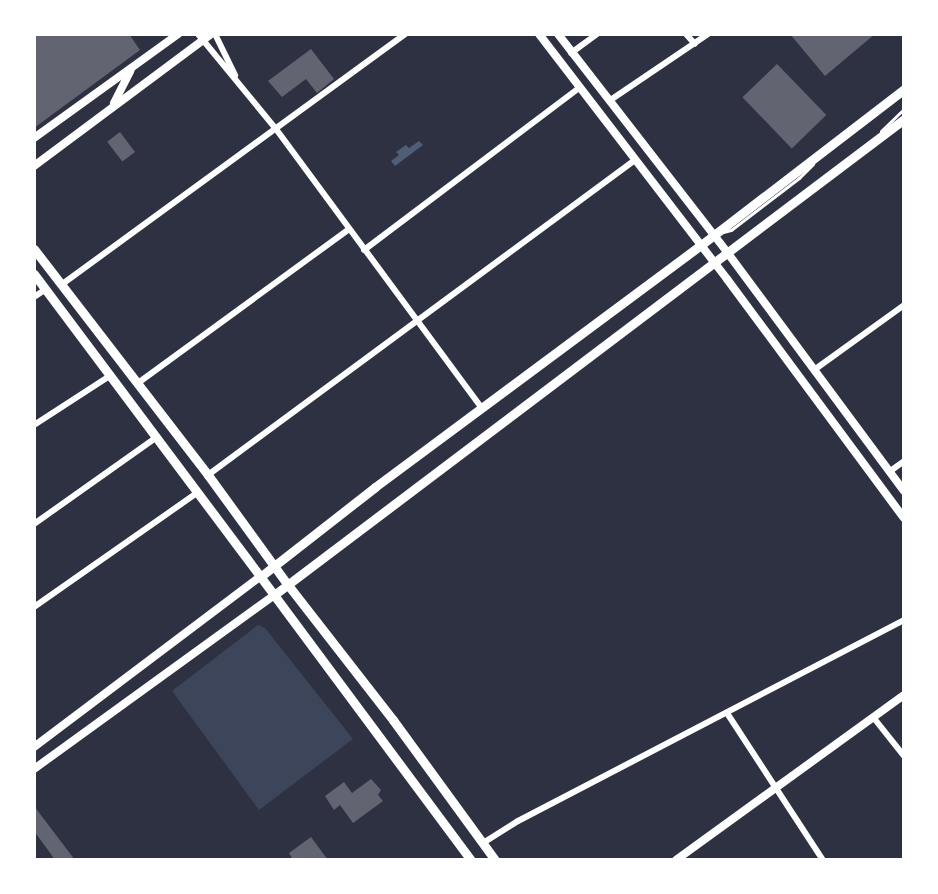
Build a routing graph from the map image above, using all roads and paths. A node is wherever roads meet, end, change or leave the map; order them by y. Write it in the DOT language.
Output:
graph roads {
  1 [pos="178,34"];
  2 [pos="213,34"];
  3 [pos="405,34"];
  4 [pos="538,34"];
  5 [pos="558,34"];
  6 [pos="597,34"];
  7 [pos="686,34"];
  8 [pos="708,34"];
  9 [pos="200,37"];
  10 [pos="694,44"];
  11 [pos="571,53"];
  12 [pos="131,68"];
  13 [pos="236,78"];
  14 [pos="579,88"];
  15 [pos="903,88"];
  16 [pos="609,101"];
  17 [pos="113,106"];
  18 [pos="903,109"];
  19 [pos="903,119"];
  20 [pos="276,129"];
  21 [pos="34,138"];
  22 [pos="870,144"];
  23 [pos="635,160"];
  24 [pos="34,166"];
  25 [pos="349,229"];
  26 [pos="714,235"];
  27 [pos="701,245"];
  28 [pos="34,249"];
  29 [pos="364,250"];
  30 [pos="727,252"];
  31 [pos="714,261"];
  32 [pos="34,274"];
  33 [pos="61,285"];
  34 [pos="46,289"];
  35 [pos="34,297"];
  36 [pos="903,304"];
  37 [pos="416,320"];
  38 [pos="814,370"];
  39 [pos="111,375"];
  40 [pos="138,383"];
  41 [pos="482,408"];
  42 [pos="34,425"];
  43 [pos="157,437"];
  44 [pos="903,461"];
  45 [pos="889,472"];
  46 [pos="208,475"];
  47 [pos="903,491"];
  48 [pos="199,492"];
  49 [pos="903,518"];
  50 [pos="34,524"];
  51 [pos="274,566"];
  52 [pos="260,577"];
  53 [pos="288,585"];
  54 [pos="274,595"];
  55 [pos="34,607"];
  56 [pos="903,620"];
  57 [pos="903,695"];
  58 [pos="727,713"];
  59 [pos="873,717"];
  60 [pos="34,747"];
  61 [pos="417,753"];
  62 [pos="903,756"];
  63 [pos="402,765"];
  64 [pos="34,769"];
  65 [pos="775,790"];
  66 [pos="483,843"];
  67 [pos="471,860"];
  68 [pos="495,860"];
  69 [pos="676,860"];
  70 [pos="823,860"];
  1 -- 12 [label="main road"];
  2 -- 9 [label="main road"];
  2 -- 13 [label="street"];
  3 -- 20 [label="street"];
  4 -- 14 [label="main road"];
  5 -- 11 [label="main road"];
  6 -- 11 [label="street"];
  7 -- 10 [label="street"];
  8 -- 10 [label="street"];
  9 -- 13 [label="street"];
  9 -- 17 [label="main road"];
  10 -- 16 [label="street"];
  11 -- 16 [label="main road"];
  12 -- 17 [label="main road"];
  12 -- 21 [label="main road"];
  13 -- 20 [label="street"];
  14 -- 23 [label="main road"];
  14 -- 29 [label="street"];
  15 -- 26 [label="main road"];
  16 -- 26 [label="main road"];
  17 -- 24 [label="main road"];
  18 -- 22 [label="lane"];
  19 -- 22 [label="main road"];
  20 -- 25 [label="street"];
  20 -- 33 [label="street"];
  22 -- 30 [label="main road"];
  23 -- 27 [label="main road"];
  23 -- 37 [label="street"];
  25 -- 29 [label="street"];
  25 -- 40 [label="street"];
  26 -- 27 [label="main road"];
  26 -- 30 [label="main road"];
  27 -- 31 [label="main road"];
  27 -- 41 [label="main road"];
  28 -- 33 [label="main road"];
  29 -- 37 [label="street"];
  30 -- 31 [label="main road"];
  30 -- 38 [label="main road"];
  31 -- 49 [label="main road"];
  31 -- 53 [label="main road"];
  32 -- 34 [label="main road"];
  33 -- 40 [label="main road"];
  34 -- 35 [label="street"];
  34 -- 39 [label="main road"];
  36 -- 38 [label="street"];
  37 -- 41 [label="street"];
  37 -- 46 [label="street"];
  38 -- 45 [label="main road"];
  39 -- 42 [label="street"];
  39 -- 43 [label="main road"];
  40 -- 46 [label="main road"];
  41 -- 51 [label="main road"];
  43 -- 48 [label="main road"];
  43 -- 50 [label="street"];
  44 -- 45 [label="street"];
  45 -- 47 [label="main road"];
  46 -- 51 [label="main road"];
  48 -- 52 [label="main road"];
  48 -- 55 [label="street"];
  51 -- 52 [label="main road"];
  51 -- 53 [label="main road"];
  52 -- 54 [label="main road"];
  52 -- 60 [label="main road"];
  53 -- 54 [label="main road"];
  53 -- 61 [label="main road"];
  54 -- 63 [label="main road"];
  54 -- 64 [label="main road"];
  56 -- 58 [label="street"];
  57 -- 59 [label="street"];
  58 -- 65 [label="street"];
  58 -- 66 [label="street"];
  59 -- 62 [label="street"];
  59 -- 65 [label="street"];
  61 -- 63 [label="main road"];
  61 -- 66 [label="main road"];
  63 -- 67 [label="main road"];
  65 -- 69 [label="street"];
  65 -- 70 [label="street"];
  66 -- 68 [label="main road"];
}
